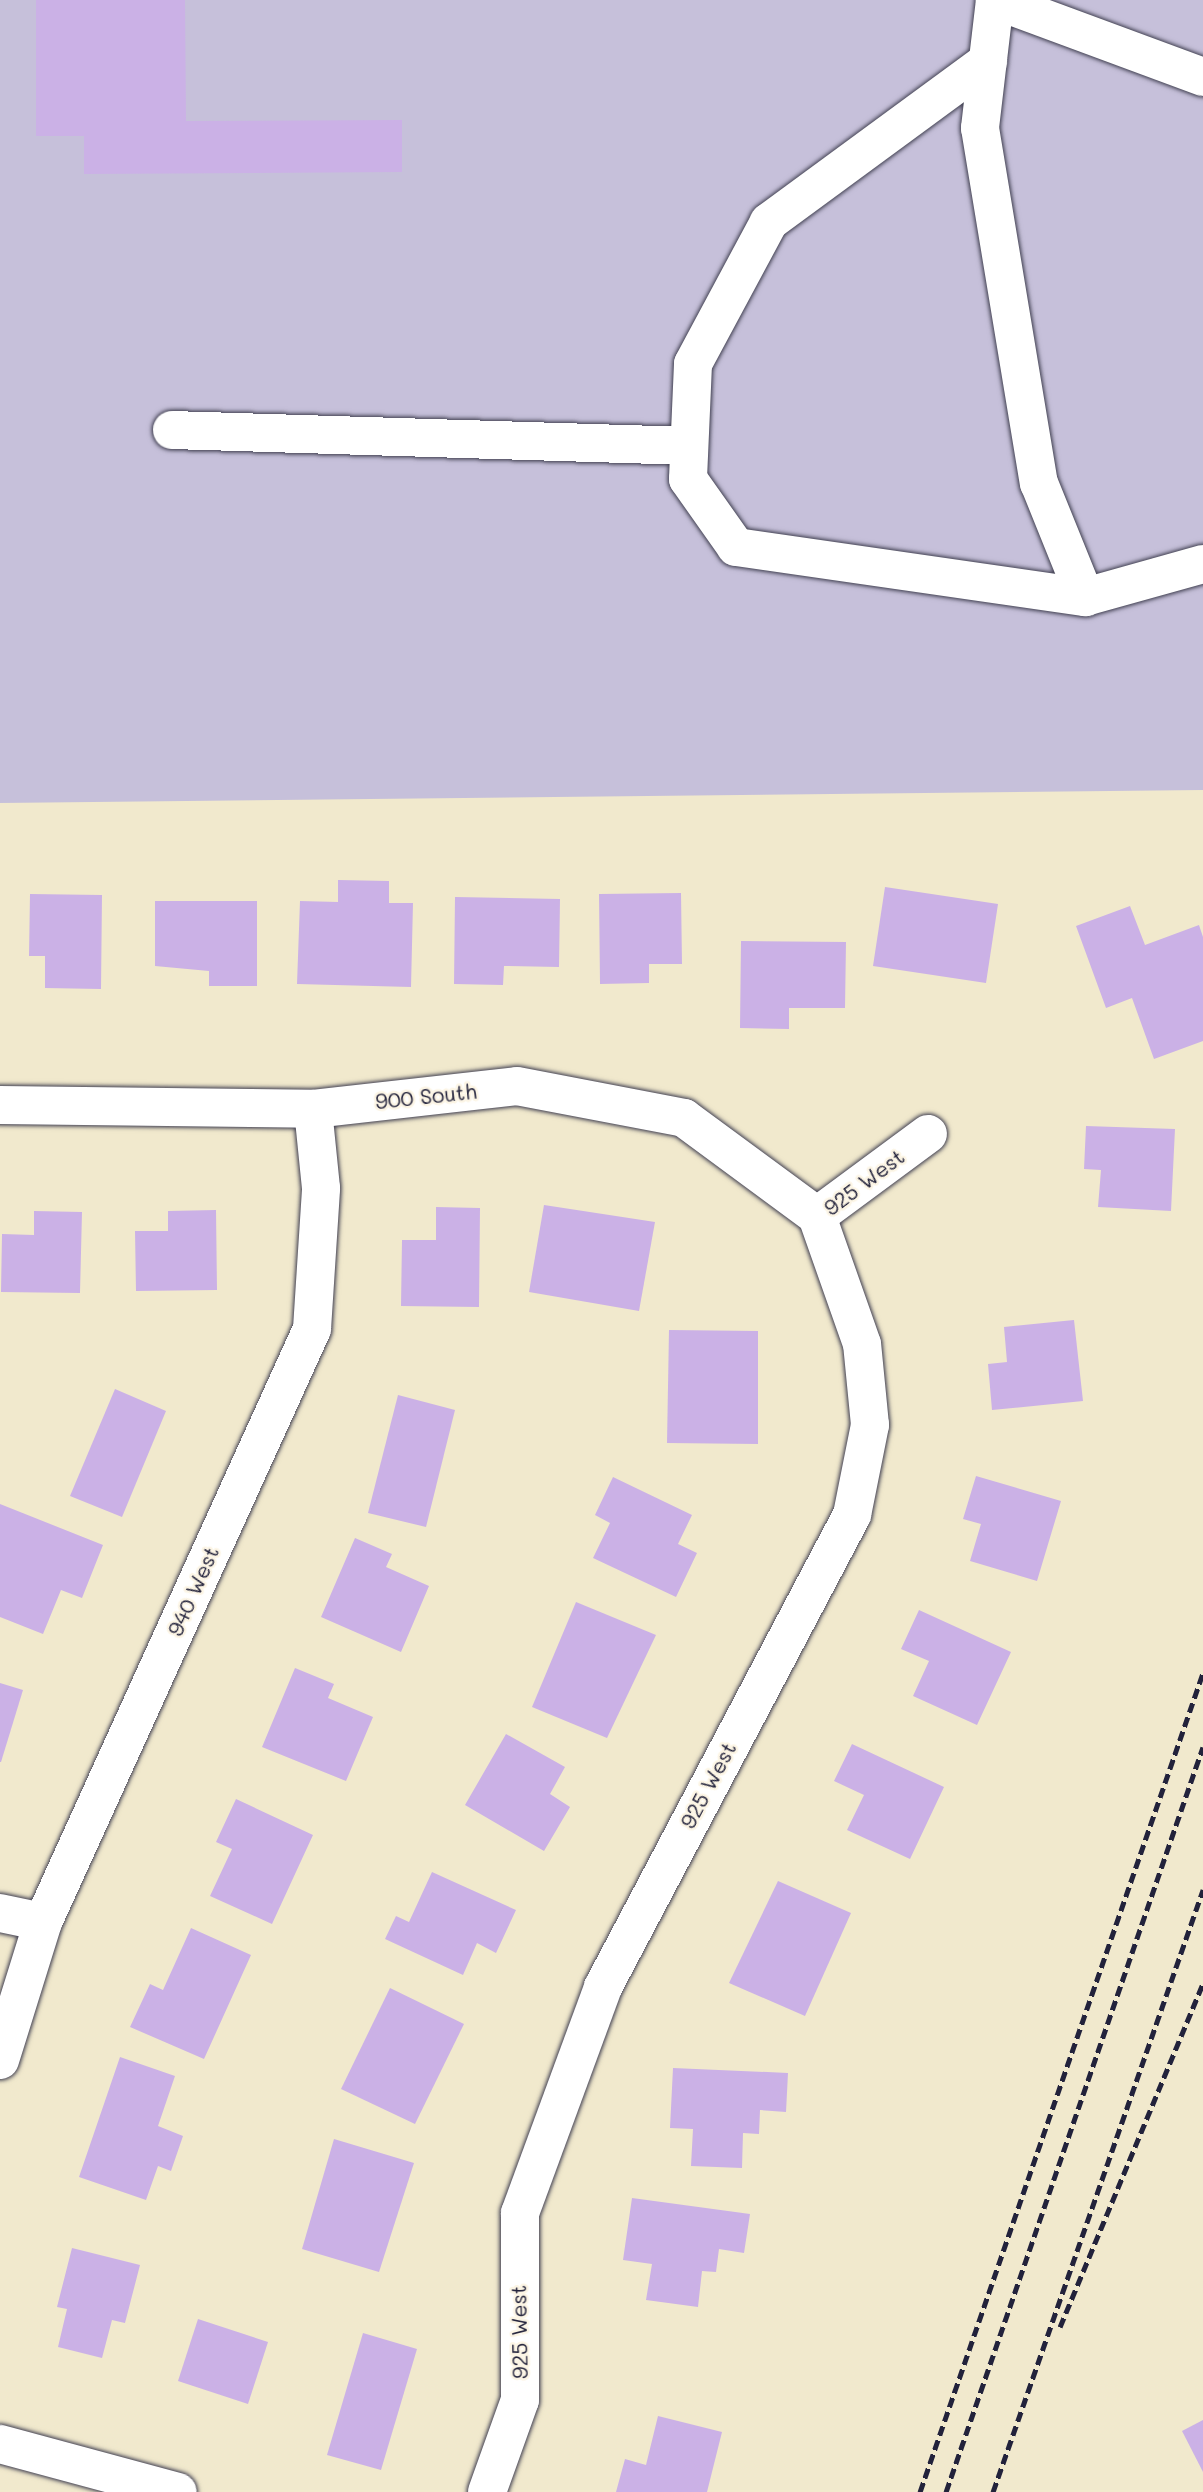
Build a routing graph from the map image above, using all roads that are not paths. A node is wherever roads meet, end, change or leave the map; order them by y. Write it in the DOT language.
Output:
graph roads {
  1 [pos="995,0"];
  2 [pos="988,61"];
  3 [pos="1203,76"];
  4 [pos="172,430"];
  5 [pos="689,446"];
  6 [pos="1203,564"];
  7 [pos="1085,597"];
  8 [pos="0,1105"];
  9 [pos="313,1109"];
  10 [pos="928,1134"];
  11 [pos="817,1216"];
  12 [pos="0,1913"];
  13 [pos="43,1922"];
  14 [pos="0,2060"];
  15 [pos="0,2444"];
  16 [pos="178,2492"];
  17 [pos="487,2492"];
  1 -- 2 [label="street"];
  1 -- 3 [label="street"];
  2 -- 5 [label="street"];
  2 -- 7 [label="street"];
  4 -- 5 [label="street"];
  5 -- 7 [label="street"];
  6 -- 7 [label="street"];
  8 -- 9 [label="street, 900 South"];
  9 -- 11 [label="street, 900 South"];
  9 -- 13 [label="street, 940 West"];
  10 -- 11 [label="street, 925 West"];
  11 -- 17 [label="street, 925 West"];
  12 -- 13 [label="street"];
  13 -- 14 [label="street, 940 West"];
  15 -- 16 [label="street"];
}
